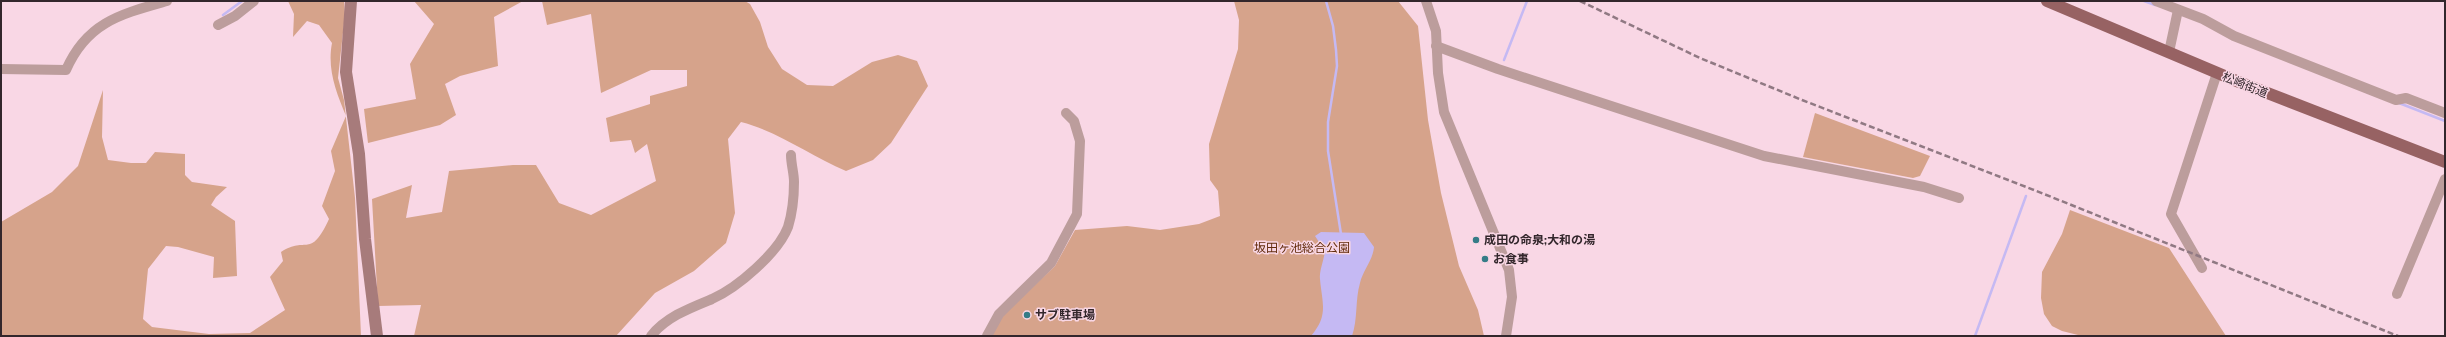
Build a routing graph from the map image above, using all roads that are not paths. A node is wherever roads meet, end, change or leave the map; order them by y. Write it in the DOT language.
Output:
graph roads {
  1 [pos="167,1"];
  2 [pos="254,1"];
  3 [pos="351,1"];
  4 [pos="1426,1"];
  5 [pos="2047,1"];
  6 [pos="2156,1"];
  7 [pos="2178,10"];
  8 [pos="218,25"];
  9 [pos="1436,46"];
  10 [pos="2168,52"];
  11 [pos="1,69"];
  12 [pos="2217,74"];
  13 [pos="1066,113"];
  14 [pos="2445,113"];
  15 [pos="792,155"];
  16 [pos="2445,162"];
  17 [pos="2445,179"];
  18 [pos="1959,198"];
  19 [pos="2202,268"];
  20 [pos="2397,294"];
  21 [pos="377,336"];
  22 [pos="651,336"];
  23 [pos="987,336"];
  24 [pos="1506,336"];
  1 -- 11 [label="street"];
  2 -- 8 [label="street"];
  3 -- 21 [label="street"];
  4 -- 9 [label="street"];
  5 -- 10 [label="main road, 松崎街道"];
  6 -- 7 [label="street"];
  7 -- 10 [label="street"];
  7 -- 14 [label="street"];
  9 -- 18 [label="street"];
  9 -- 24 [label="street"];
  10 -- 12 [label="main road, 松崎街道"];
  12 -- 16 [label="main road, 松崎街道"];
  12 -- 19 [label="street"];
  13 -- 23 [label="street"];
  15 -- 22 [label="street"];
  17 -- 20 [label="street"];
}
